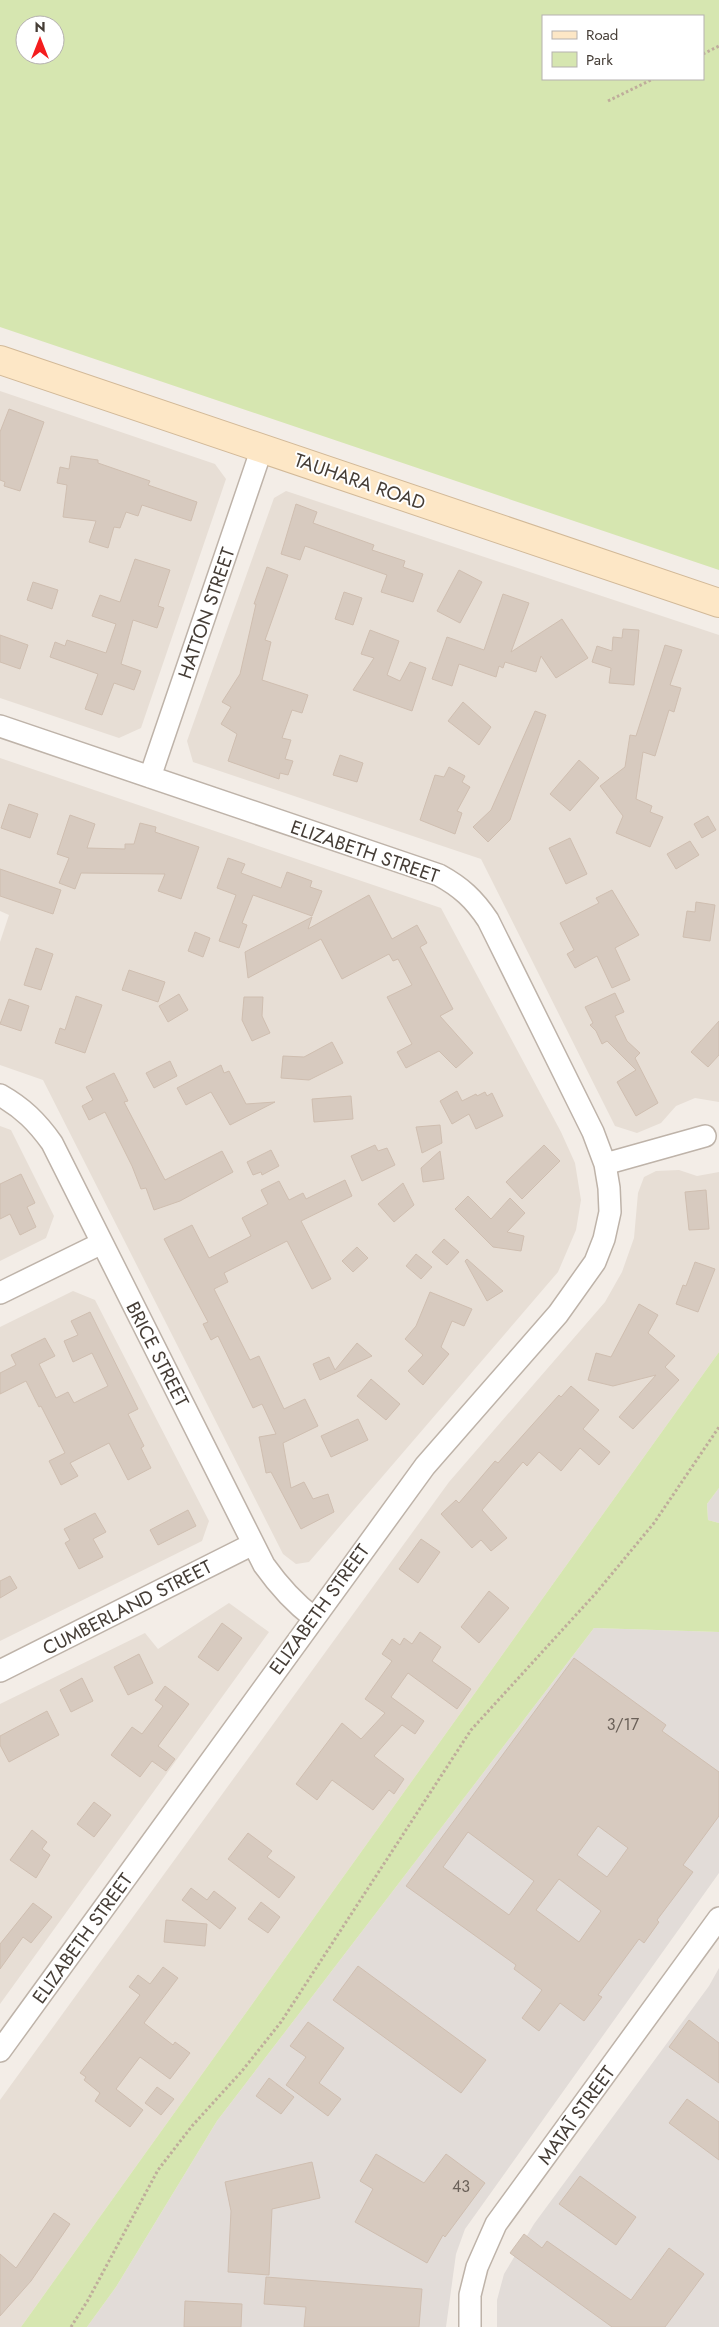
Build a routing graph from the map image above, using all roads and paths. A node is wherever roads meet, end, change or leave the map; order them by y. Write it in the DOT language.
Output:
graph roads {
  1 [pos="719,46"];
  2 [pos="704,54"];
  3 [pos="651,80"];
  4 [pos="608,101"];
  5 [pos="0,360"];
  6 [pos="262,448"];
  7 [pos="719,603"];
  8 [pos="0,726"];
  9 [pos="150,777"];
  10 [pos="0,1096"];
  11 [pos="705,1136"];
  12 [pos="605,1164"];
  13 [pos="102,1243"];
  14 [pos="0,1294"];
  15 [pos="719,1427"];
  16 [pos="253,1544"];
  17 [pos="313,1617"];
  18 [pos="0,1671"];
  19 [pos="719,1918"];
  20 [pos="0,2051"];
  21 [pos="71,2327"];
  22 [pos="470,2327"];
  1 -- 2 [label="path"];
  3 -- 4 [label="path"];
  5 -- 6 [label="main road, TAUHARA ROAD"];
  6 -- 7 [label="main road, TAUHARA ROAD"];
  6 -- 9 [label="street, HATTON STREET"];
  8 -- 9 [label="street, ELIZABETH STREET"];
  9 -- 12 [label="street, ELIZABETH STREET"];
  10 -- 13 [label="street, BRICE STREET"];
  11 -- 12 [label="street"];
  12 -- 17 [label="street, ELIZABETH STREET"];
  13 -- 14 [label="street"];
  13 -- 16 [label="street, BRICE STREET"];
  15 -- 21 [label="path"];
  16 -- 17 [label="street, BRICE STREET"];
  16 -- 18 [label="street, CUMBERLAND STREET"];
  17 -- 20 [label="street, ELIZABETH STREET"];
  19 -- 22 [label="street, MATAĪ STREET"];
}
